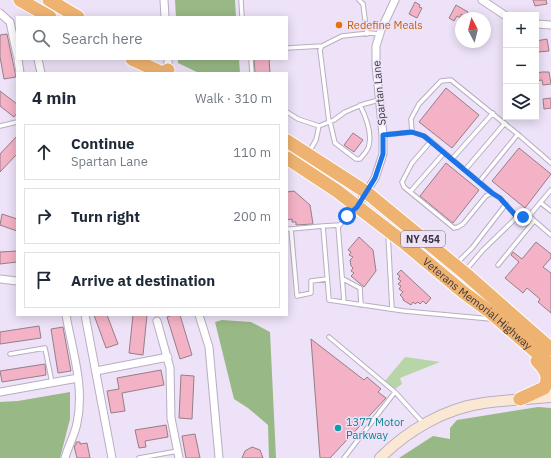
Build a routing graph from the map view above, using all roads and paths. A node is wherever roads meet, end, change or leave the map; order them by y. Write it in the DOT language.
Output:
graph roads {
  1 [pos="20,0"];
  2 [pos="49,0"];
  3 [pos="164,0"];
  4 [pos="241,0"];
  5 [pos="359,0"];
  6 [pos="395,0"];
  7 [pos="482,0"];
  8 [pos="0,13"];
  9 [pos="503,14"];
  10 [pos="45,16"];
  11 [pos="76,16"];
  12 [pos="165,16"];
  13 [pos="242,16"];
  14 [pos="539,24"];
  15 [pos="551,25"];
  16 [pos="367,34"];
  17 [pos="379,34"];
  18 [pos="322,46"];
  19 [pos="288,48"];
  20 [pos="16,50"];
  21 [pos="18,60"];
  22 [pos="38,60"];
  23 [pos="125,60"];
  24 [pos="134,60"];
  25 [pos="152,60"];
  26 [pos="250,60"];
  27 [pos="170,67"];
  28 [pos="20,72"];
  29 [pos="41,72"];
  30 [pos="143,72"];
  31 [pos="160,72"];
  32 [pos="252,72"];
  33 [pos="380,100"];
  34 [pos="360,106"];
  35 [pos="288,113"];
  36 [pos="493,113"];
  37 [pos="16,122"];
  38 [pos="329,122"];
  39 [pos="505,123"];
  40 [pos="0,126"];
  41 [pos="319,126"];
  42 [pos="412,132"];
  43 [pos="518,134"];
  44 [pos="383,135"];
  45 [pos="431,141"];
  46 [pos="288,142"];
  47 [pos="444,153"];
  48 [pos="308,154"];
  49 [pos="288,159"];
  50 [pos="452,159"];
  51 [pos="551,163"];
  52 [pos="465,170"];
  53 [pos="479,182"];
  54 [pos="551,190"];
  55 [pos="366,192"];
  56 [pos="410,192"];
  57 [pos="492,193"];
  58 [pos="541,203"];
  59 [pos="506,204"];
  60 [pos="357,207"];
  61 [pos="551,211"];
  62 [pos="530,216"];
  63 [pos="517,217"];
  64 [pos="534,220"];
  65 [pos="338,225"];
  66 [pos="323,226"];
  67 [pos="289,229"];
  68 [pos="388,230"];
  69 [pos="551,235"];
  70 [pos="498,265"];
  71 [pos="459,269"];
  72 [pos="0,279"];
  73 [pos="327,279"];
  74 [pos="343,279"];
  75 [pos="16,281"];
  76 [pos="344,302"];
  77 [pos="361,304"];
  78 [pos="392,309"];
  79 [pos="66,316"];
  80 [pos="85,316"];
  81 [pos="199,316"];
  82 [pos="157,321"];
  83 [pos="503,324"];
  84 [pos="329,338"];
  85 [pos="551,349"];
  86 [pos="10,354"];
  87 [pos="168,357"];
  88 [pos="551,365"];
  89 [pos="96,371"];
  90 [pos="78,378"];
  91 [pos="52,383"];
  92 [pos="0,392"];
  93 [pos="395,392"];
  94 [pos="551,397"];
  95 [pos="520,400"];
  96 [pos="424,424"];
  97 [pos="178,455"];
  98 [pos="65,458"];
  99 [pos="112,458"];
  100 [pos="139,458"];
  101 [pos="219,458"];
  102 [pos="344,458"];
  103 [pos="380,458"];
  1 -- 10 [label="highway"];
  2 -- 11 [label="highway"];
  3 -- 12 [label="street"];
  4 -- 13 [label="lane"];
  5 -- 16 [label="lane"];
  6 -- 17 [label="street, Spartan Lane"];
  7 -- 9 [label="street"];
  8 -- 20 [label="street"];
  14 -- 15 [label="street"];
  16 -- 17 [label="lane"];
  16 -- 18 [label="lane"];
  17 -- 33 [label="street, Spartan Lane"];
  18 -- 19 [label="lane"];
  18 -- 38 [label="lane"];
  21 -- 28 [label="street"];
  22 -- 29 [label="street"];
  23 -- 30 [label="highway"];
  24 -- 31 [label="highway"];
  25 -- 27 [label="highway"];
  26 -- 32 [label="lane"];
  33 -- 34 [label="lane"];
  33 -- 44 [label="street, Spartan Lane"];
  34 -- 38 [label="lane"];
  34 -- 38 [label="lane"];
  35 -- 41 [label="lane"];
  36 -- 39 [label="lane"];
  36 -- 42 [label="lane"];
  36 -- 50 [label="lane"];
  37 -- 40 [label="lane"];
  38 -- 41 [label="lane"];
  39 -- 43 [label="lane"];
  39 -- 52 [label="lane"];
  41 -- 48 [label="lane"];
  42 -- 44 [label="lane"];
  42 -- 45 [label="lane"];
  43 -- 51 [label="lane"];
  43 -- 53 [label="lane"];
  44 -- 55 [label="street, Spartan Lane"];
  45 -- 47 [label="lane"];
  45 -- 56 [label="lane"];
  46 -- 48 [label="highway, Veterans Memorial Highway / NY 454"];
  47 -- 50 [label="lane"];
  47 -- 56 [label="lane"];
  48 -- 55 [label="highway, Veterans Memorial Highway / NY 454"];
  49 -- 60 [label="highway, Veterans Memorial Highway / NY 454"];
  50 -- 52 [label="lane"];
  52 -- 53 [label="lane"];
  53 -- 57 [label="lane"];
  54 -- 58 [label="lane"];
  55 -- 60 [label="street, Spartan Lane"];
  55 -- 71 [label="highway, Veterans Memorial Highway / NY 454"];
  56 -- 57 [label="lane"];
  57 -- 59 [label="lane"];
  58 -- 61 [label="lane"];
  58 -- 62 [label="lane"];
  59 -- 63 [label="lane"];
  59 -- 71 [label="lane"];
  60 -- 65 [label="lane"];
  60 -- 68 [label="highway, Veterans Memorial Highway / NY 454"];
  62 -- 63 [label="lane"];
  62 -- 64 [label="lane"];
  63 -- 71 [label="lane"];
  64 -- 69 [label="lane"];
  64 -- 70 [label="lane"];
  65 -- 66 [label="lane"];
  65 -- 74 [label="lane"];
  66 -- 67 [label="lane"];
  66 -- 73 [label="lane"];
  67 -- 73 [label="lane"];
  68 -- 78 [label="lane"];
  68 -- 83 [label="highway, Veterans Memorial Highway / NY 454"];
  71 -- 85 [label="highway, Veterans Memorial Highway / NY 454"];
  72 -- 75 [label="street"];
  73 -- 76 [label="lane"];
  74 -- 76 [label="lane"];
  74 -- 77 [label="lane"];
  76 -- 77 [label="lane"];
  77 -- 78 [label="lane"];
  78 -- 83 [label="lane"];
  79 -- 90 [label="street"];
  80 -- 89 [label="street"];
  81 -- 101 [label="street"];
  82 -- 87 [label="street"];
  83 -- 88 [label="highway, Veterans Memorial Highway / NY 454"];
  83 -- 95 [label="highway"];
  84 -- 93 [label="lane"];
  86 -- 91 [label="lane"];
  87 -- 89 [label="street"];
  87 -- 97 [label="street"];
  89 -- 99 [label="street"];
  90 -- 91 [label="street"];
  90 -- 98 [label="street"];
  91 -- 92 [label="street"];
  93 -- 96 [label="lane"];
  93 -- 102 [label="lane"];
  94 -- 95 [label="main road"];
  95 -- 96 [label="main road"];
  96 -- 103 [label="main road"];
  97 -- 100 [label="lane"];
}
